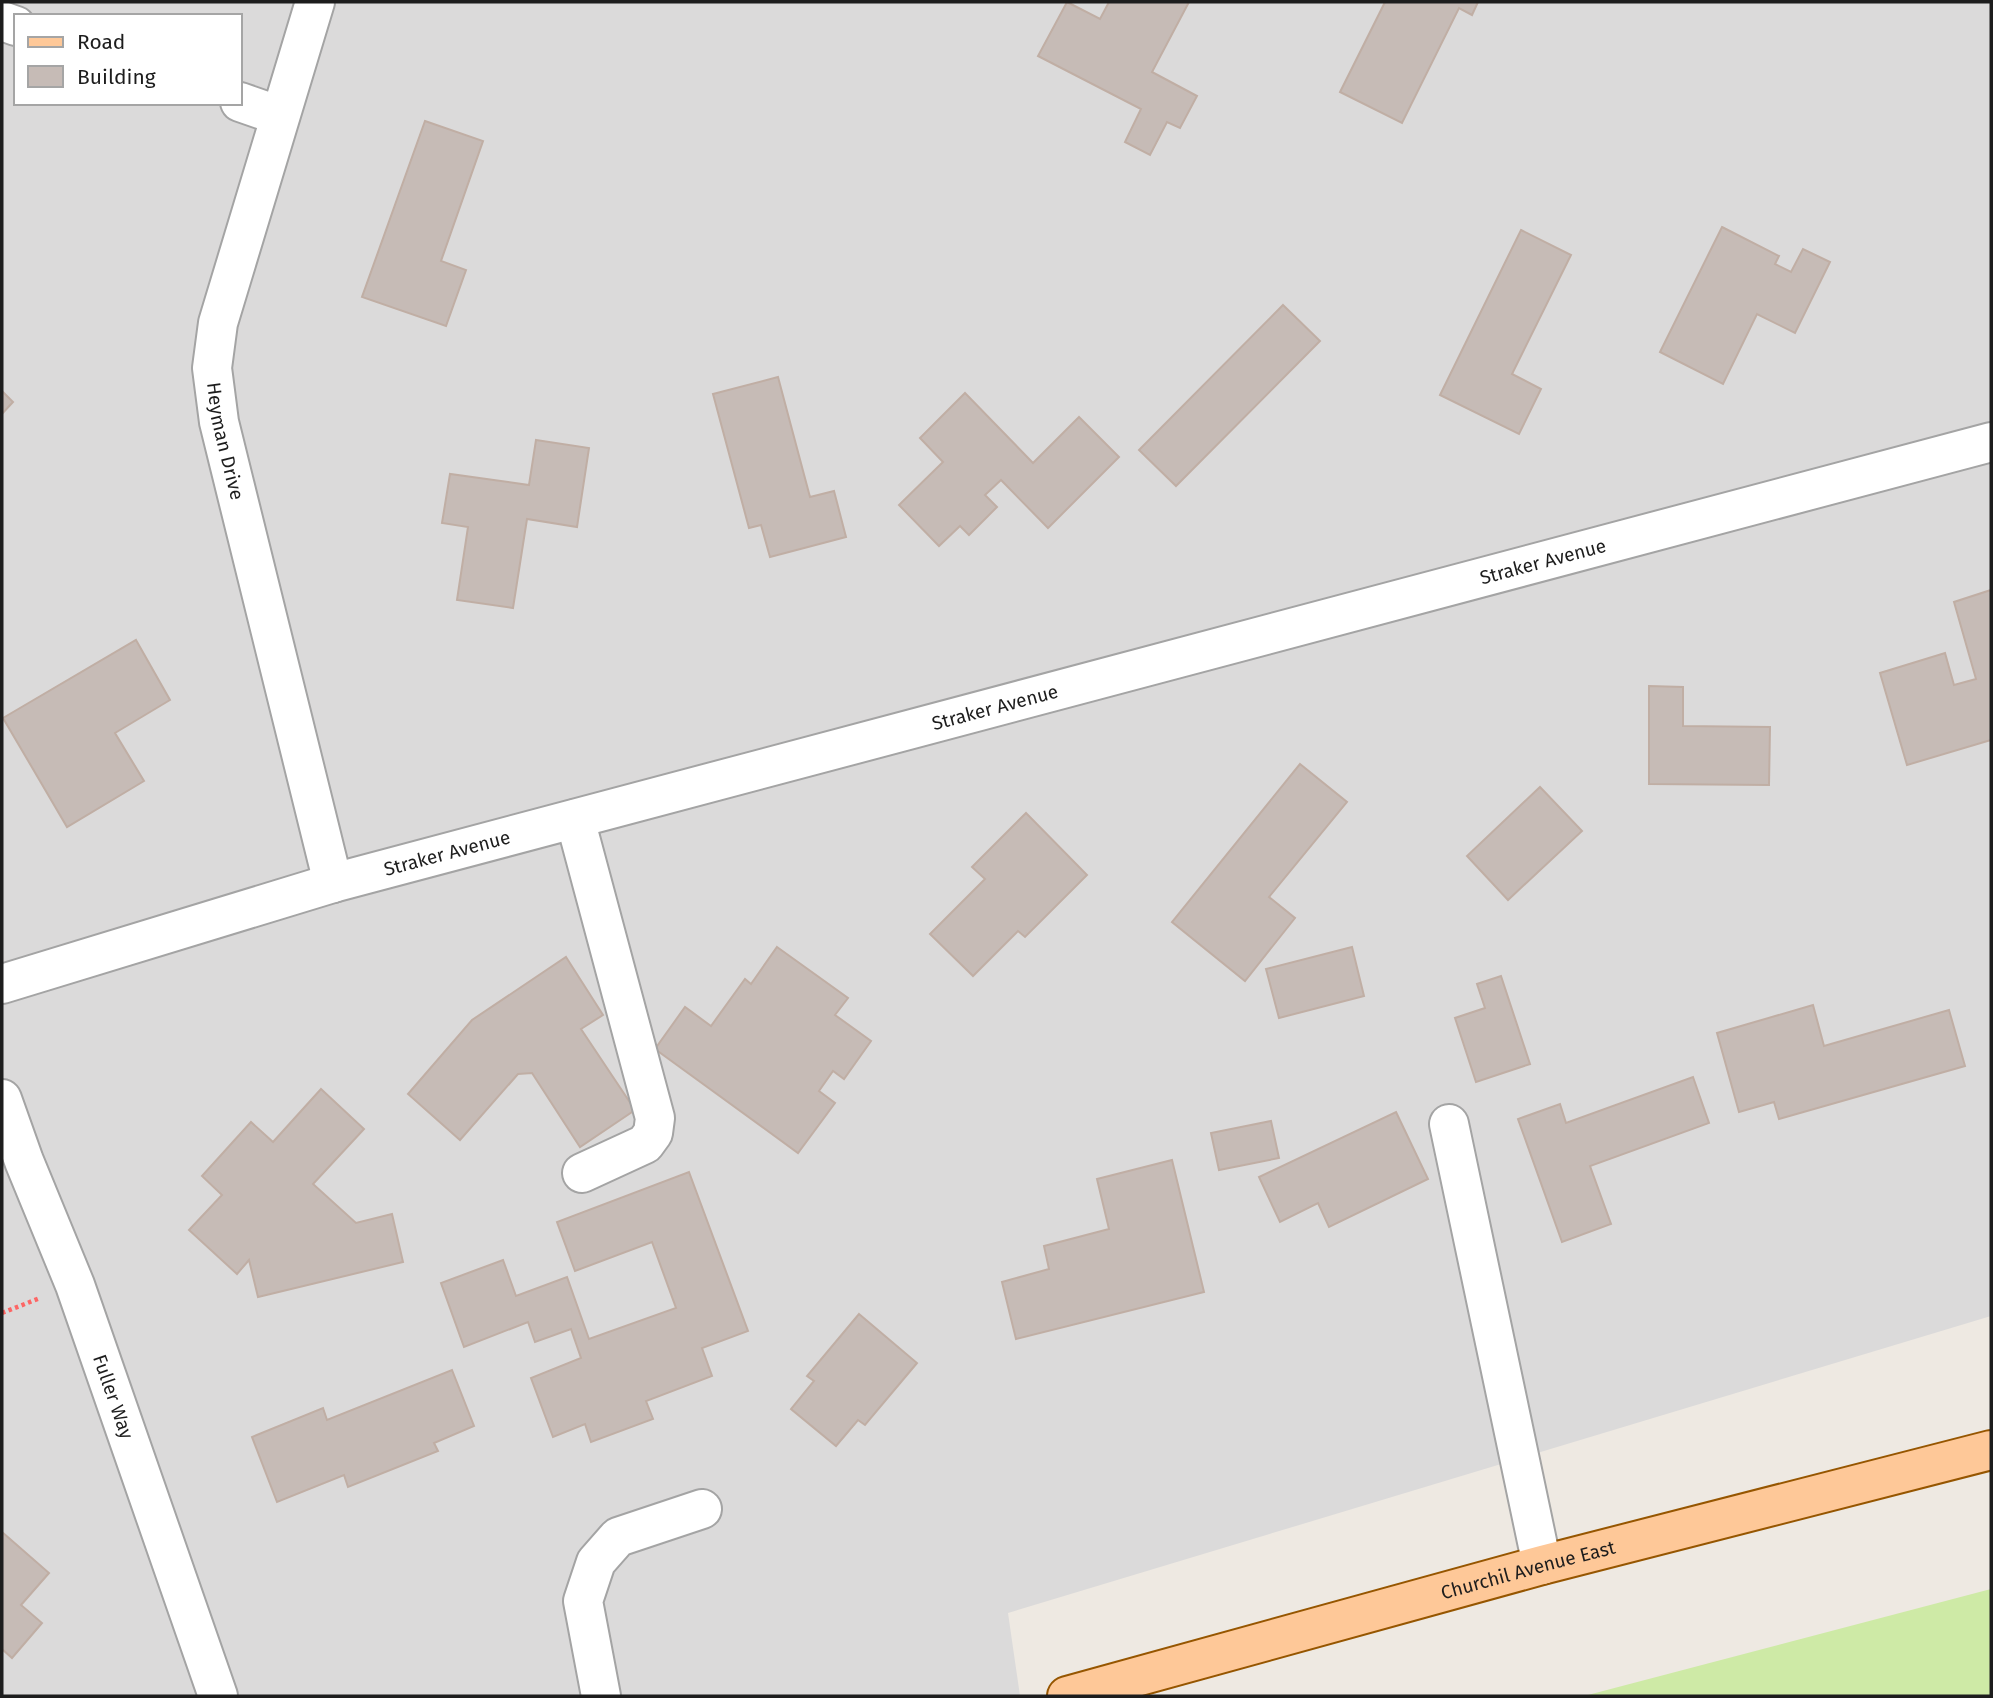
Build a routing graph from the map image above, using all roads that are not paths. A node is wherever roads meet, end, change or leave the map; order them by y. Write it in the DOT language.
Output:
graph roads {
  1 [pos="314,2"];
  2 [pos="242,103"];
  3 [pos="280,116"];
  4 [pos="1991,442"];
  5 [pos="575,819"];
  6 [pos="333,883"];
  7 [pos="2,984"];
  8 [pos="2,1099"];
  9 [pos="1449,1124"];
  10 [pos="582,1173"];
  11 [pos="1991,1450"];
  12 [pos="702,1509"];
  13 [pos="1542,1565"];
  14 [pos="218,1696"];
  15 [pos="601,1696"];
  16 [pos="1067,1696"];
  1 -- 3 [label="street, Heyman Drive"];
  2 -- 3 [label="street"];
  3 -- 6 [label="street, Heyman Drive"];
  4 -- 5 [label="street, Straker Avenue"];
  5 -- 6 [label="street, Straker Avenue"];
  5 -- 10 [label="street"];
  6 -- 7 [label="street, Straker Avenue"];
  8 -- 14 [label="street, Fuller Way"];
  9 -- 13 [label="street"];
  11 -- 13 [label="main road, Churchil Avenue East"];
  12 -- 15 [label="street"];
  13 -- 16 [label="main road, Churchil Avenue East"];
}
